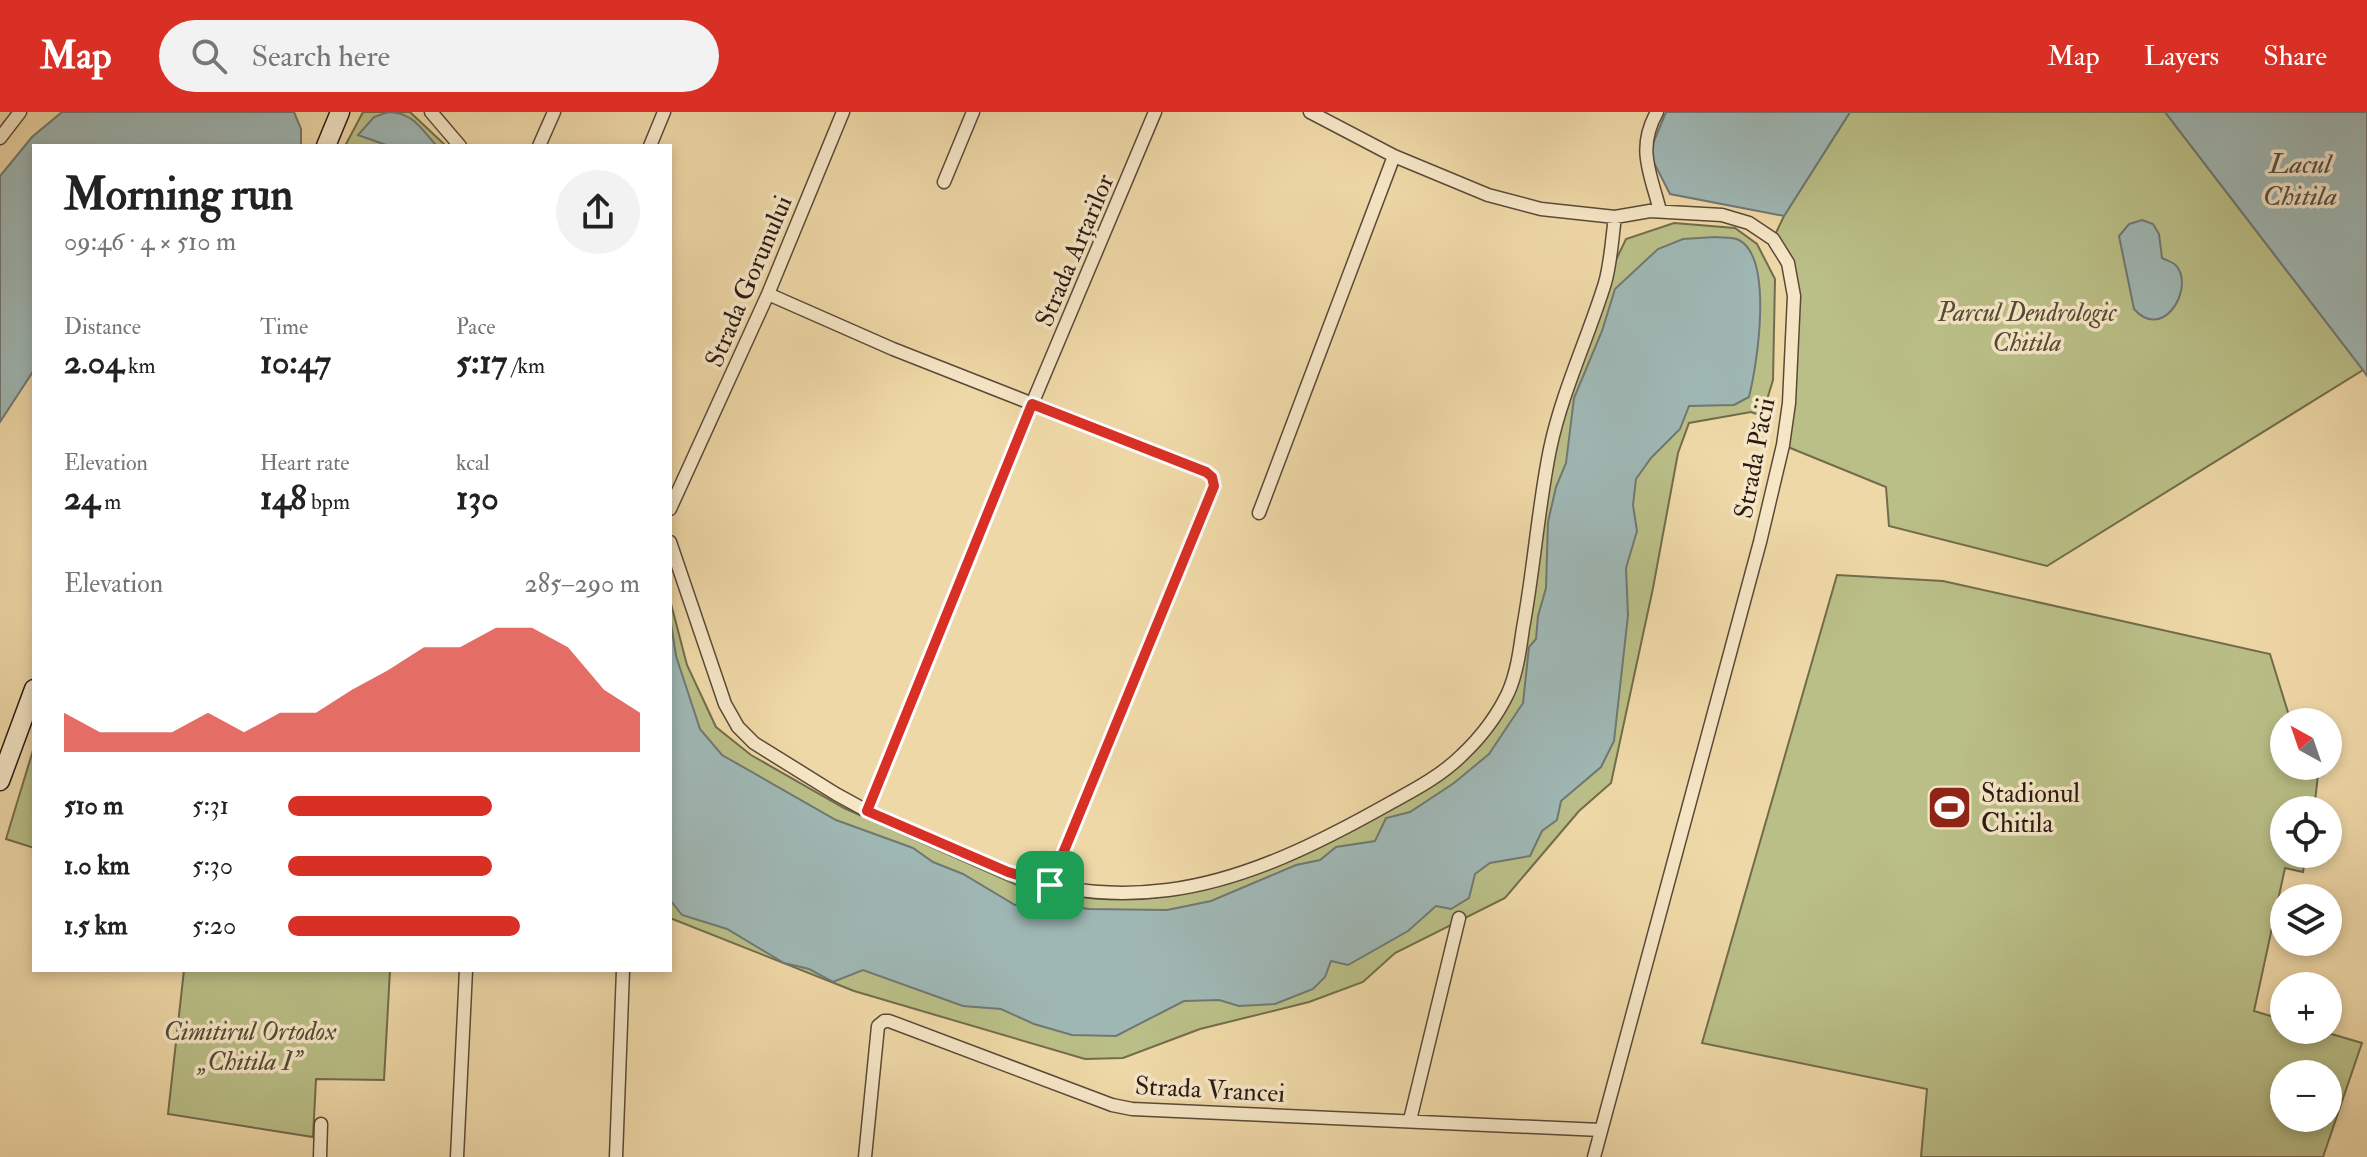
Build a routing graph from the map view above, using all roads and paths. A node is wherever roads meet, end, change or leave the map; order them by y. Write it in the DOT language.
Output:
graph roads {
  1 [pos="20,112"];
  2 [pos="340,112"];
  3 [pos="431,112"];
  4 [pos="554,112"];
  5 [pos="664,112"];
  6 [pos="843,112"];
  7 [pos="973,112"];
  8 [pos="1155,112"];
  9 [pos="1310,112"];
  10 [pos="1657,112"];
  11 [pos="0,138"];
  12 [pos="327,144"];
  13 [pos="458,144"];
  14 [pos="540,144"];
  15 [pos="651,144"];
  16 [pos="1394,156"];
  17 [pos="944,182"];
  18 [pos="1660,211"];
  19 [pos="1615,217"];
  20 [pos="768,294"];
  21 [pos="1032,404"];
  22 [pos="672,505"];
  23 [pos="1259,513"];
  24 [pos="672,548"];
  25 [pos="32,694"];
  26 [pos="0,781"];
  27 [pos="867,811"];
  28 [pos="1050,885"];
  29 [pos="1459,918"];
  30 [pos="466,972"];
  31 [pos="623,972"];
  32 [pos="1410,1120"];
  33 [pos="321,1124"];
  34 [pos="1601,1130"];
  35 [pos="320,1157"];
  36 [pos="457,1157"];
  37 [pos="616,1157"];
  38 [pos="865,1157"];
  39 [pos="1594,1157"];
  1 -- 11 [label="street"];
  2 -- 12 [label="main road"];
  3 -- 13 [label="street"];
  4 -- 14 [label="street"];
  5 -- 15 [label="street"];
  6 -- 20 [label="street, Strada Gorunului"];
  7 -- 17 [label="street"];
  8 -- 21 [label="street, Strada Arțarilor"];
  9 -- 16 [label="street, Strada Păcii"];
  10 -- 18 [label="street"];
  16 -- 19 [label="street, Strada Păcii"];
  16 -- 23 [label="street"];
  18 -- 19 [label="street, Strada Păcii"];
  18 -- 34 [label="street, Strada Păcii"];
  19 -- 28 [label="street"];
  20 -- 21 [label="street"];
  20 -- 22 [label="street, Strada Gorunului"];
  21 -- 27 [label="street, Strada Arțarilor"];
  21 -- 28 [label="street"];
  24 -- 27 [label="street"];
  25 -- 26 [label="main road"];
  27 -- 28 [label="street"];
  29 -- 32 [label="street"];
  30 -- 36 [label="street"];
  31 -- 37 [label="street"];
  32 -- 34 [label="street, Strada Vrancei"];
  32 -- 38 [label="street, Strada Vrancei"];
  33 -- 35 [label="street"];
  34 -- 39 [label="street, Strada Păcii"];
}
